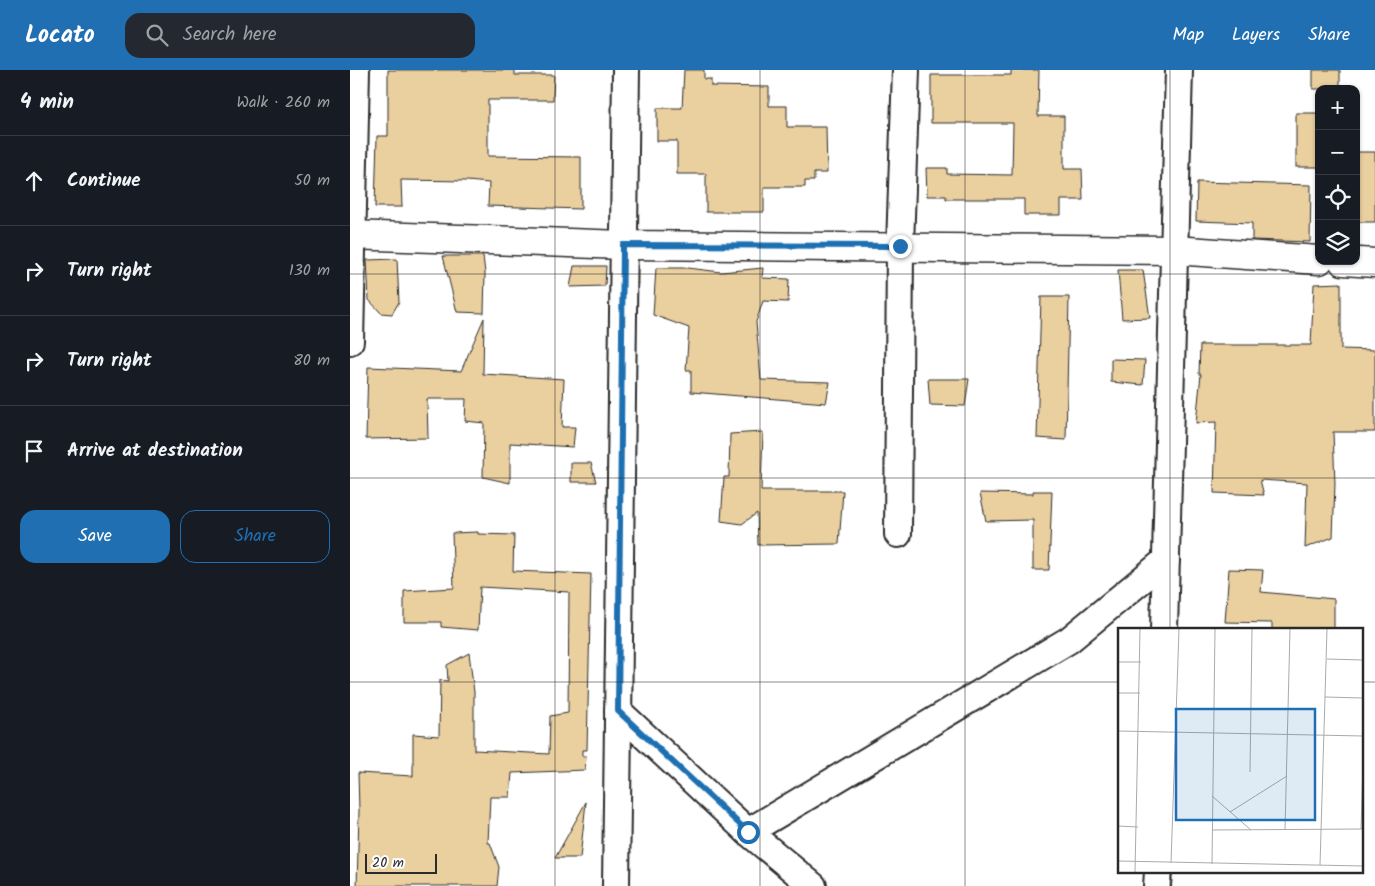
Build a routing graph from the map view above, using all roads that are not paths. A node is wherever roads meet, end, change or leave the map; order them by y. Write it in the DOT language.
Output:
graph roads {
  1 [pos="356,70"];
  2 [pos="626,70"];
  3 [pos="906,70"];
  4 [pos="1179,70"];
  5 [pos="352,235"];
  6 [pos="623,245"];
  7 [pos="900,246"];
  8 [pos="1174,250"];
  9 [pos="1315,260"];
  10 [pos="1360,262"];
  11 [pos="1375,263"];
  12 [pos="350,341"];
  13 [pos="898,534"];
  14 [pos="1166,560"];
  15 [pos="1164,628"];
  16 [pos="618,711"];
  17 [pos="748,832"];
  18 [pos="616,886"];
  19 [pos="813,886"];
  1 -- 5 [label="street"];
  2 -- 6 [label="street"];
  3 -- 7 [label="street"];
  4 -- 8 [label="street"];
  5 -- 6 [label="street"];
  5 -- 12 [label="street"];
  6 -- 7 [label="street"];
  6 -- 16 [label="street"];
  7 -- 8 [label="street"];
  7 -- 13 [label="street"];
  8 -- 9 [label="street"];
  8 -- 14 [label="street"];
  10 -- 11 [label="street"];
  14 -- 15 [label="street"];
  14 -- 17 [label="street"];
  16 -- 17 [label="street"];
  16 -- 18 [label="street"];
  17 -- 19 [label="street"];
}
